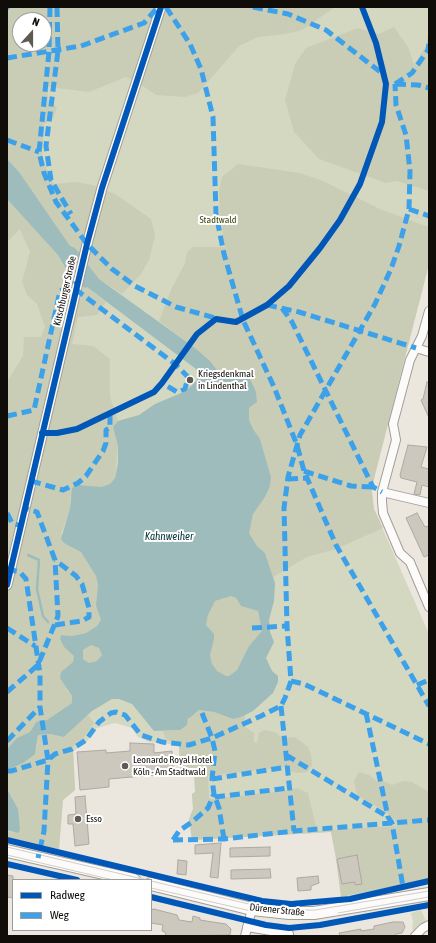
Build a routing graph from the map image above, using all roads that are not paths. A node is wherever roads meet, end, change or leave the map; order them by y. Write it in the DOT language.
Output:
graph roads {
  1 [pos="161,7"];
  2 [pos="429,311"];
  3 [pos="416,348"];
  4 [pos="429,352"];
  5 [pos="382,492"];
  6 [pos="429,503"];
  7 [pos="7,585"];
  8 [pos="429,606"];
  9 [pos="7,851"];
  10 [pos="130,879"];
  11 [pos="152,884"];
  12 [pos="429,896"];
  13 [pos="252,908"];
  14 [pos="429,924"];
  15 [pos="248,927"];
  16 [pos="289,935"];
  17 [pos="245,936"];
  18 [pos="415,936"];
  1 -- 7 [label="street, Kitschburger Straße"];
  2 -- 3 [label="street"];
  3 -- 4 [label="street"];
  3 -- 5 [label="street"];
  5 -- 6 [label="street"];
  5 -- 8 [label="street"];
  9 -- 10 [label="main road"];
  11 -- 13 [label="main road, Dürener Straße"];
  12 -- 13 [label="main road, Dürener Straße"];
  13 -- 15 [label="street"];
  14 -- 18 [label="street"];
  15 -- 16 [label="street"];
  15 -- 17 [label="street"];
}
